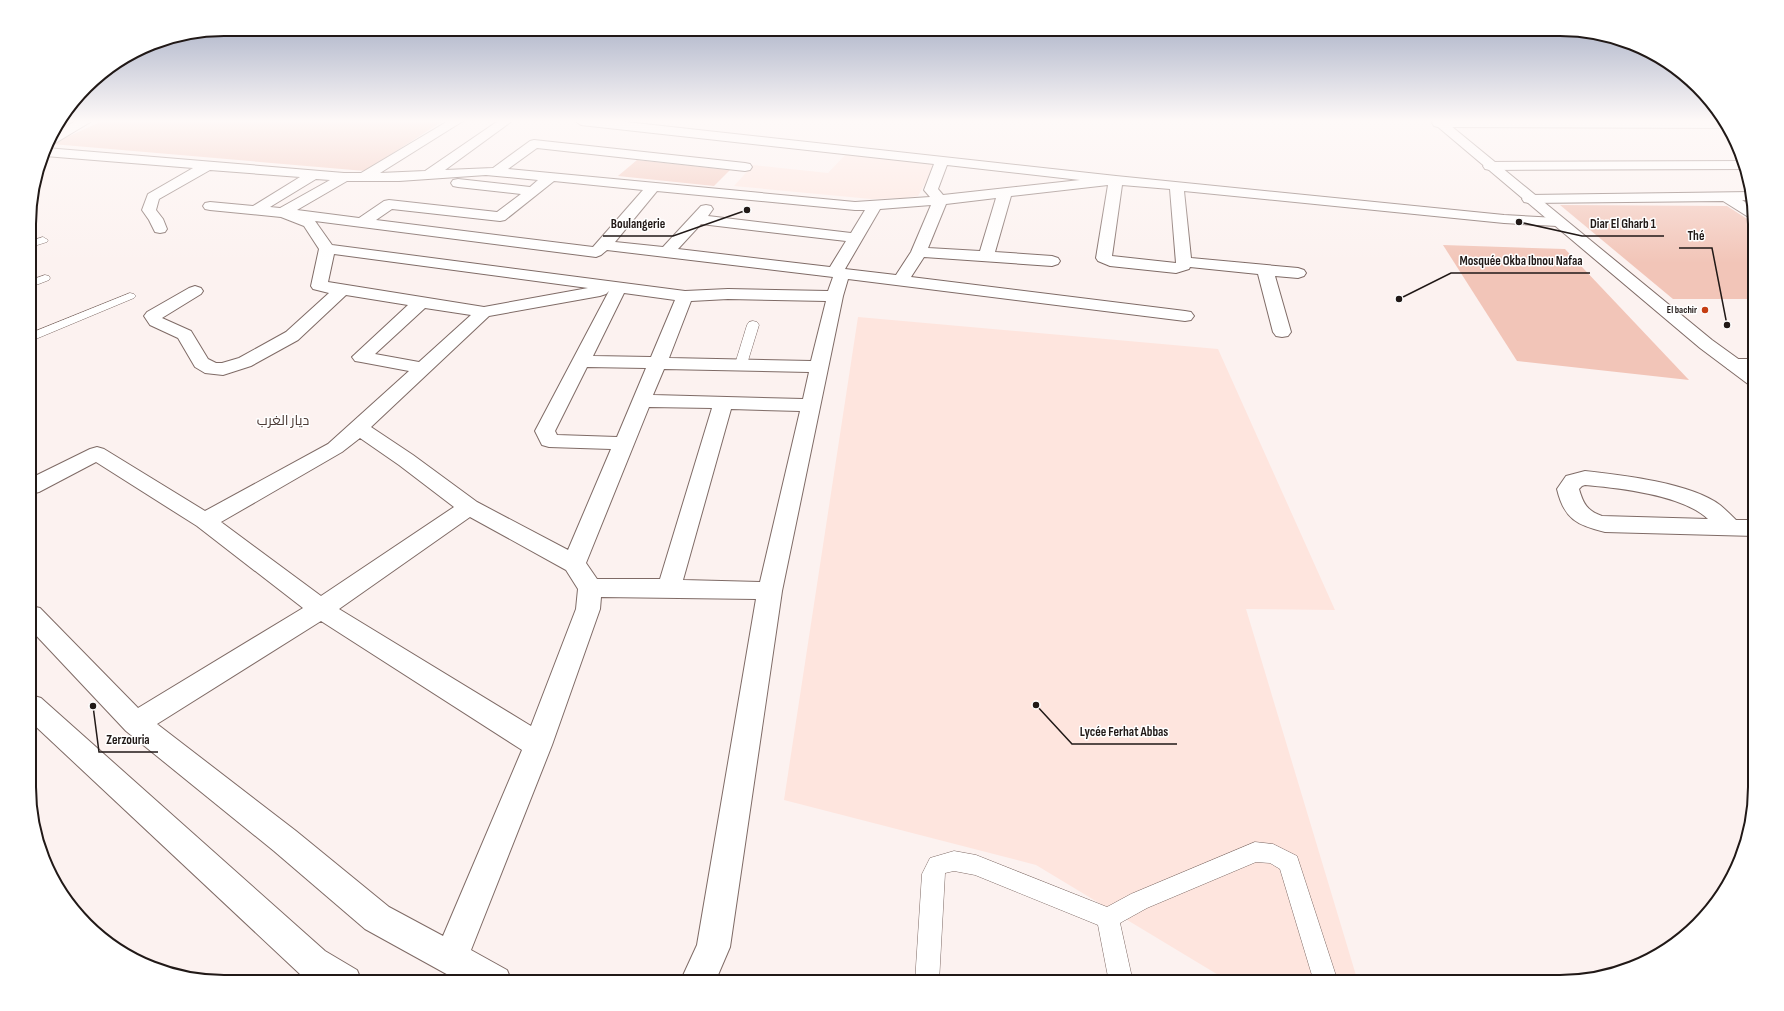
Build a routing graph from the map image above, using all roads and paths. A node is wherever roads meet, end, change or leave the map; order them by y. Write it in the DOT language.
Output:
graph roads {
  1 [pos="203,168"];
  2 [pos="233,168"];
  3 [pos="379,168"];
  4 [pos="438,168"];
  5 [pos="501,168"];
  6 [pos="743,168"];
  7 [pos="939,168"];
  8 [pos="1013,168"];
  9 [pos="1493,168"];
  10 [pos="496,172"];
  11 [pos="430,174"];
  12 [pos="313,175"];
  13 [pos="399,176"];
  14 [pos="552,176"];
  15 [pos="344,177"];
  16 [pos="364,177"];
  17 [pos="1116,180"];
  18 [pos="1176,185"];
  19 [pos="654,186"];
  20 [pos="532,191"];
  21 [pos="1005,192"];
  22 [pos="719,193"];
  23 [pos="1726,196"];
  24 [pos="1746,196"];
  25 [pos="1529,199"];
  26 [pos="940,200"];
  27 [pos="875,205"];
  28 [pos="210,206"];
  29 [pos="256,210"];
  30 [pos="1748,210"];
  31 [pos="283,213"];
  32 [pos="698,220"];
  33 [pos="1557,222"];
  34 [pos="362,223"];
  35 [pos="160,229"];
  36 [pos="855,238"];
  37 [pos="43,240"];
  38 [pos="36,242"];
  39 [pos="604,245"];
  40 [pos="327,249"];
  41 [pos="667,252"];
  42 [pos="919,252"];
  43 [pos="986,256"];
  44 [pos="1052,261"];
  45 [pos="1184,262"];
  46 [pos="1265,270"];
  47 [pos="838,272"];
  48 [pos="1298,273"];
  49 [pos="45,278"];
  50 [pos="900,281"];
  51 [pos="36,282"];
  52 [pos="618,287"];
  53 [pos="343,289"];
  54 [pos="195,291"];
  55 [pos="130,296"];
  56 [pos="685,296"];
  57 [pos="834,296"];
  58 [pos="422,301"];
  59 [pos="484,312"];
  60 [pos="1185,316"];
  61 [pos="753,325"];
  62 [pos="1282,332"];
  63 [pos="36,335"];
  64 [pos="581,361"];
  65 [pos="657,363"];
  66 [pos="741,364"];
  67 [pos="1734,365"];
  68 [pos="1748,365"];
  69 [pos="819,367"];
  70 [pos="422,368"];
  71 [pos="1748,375"];
  72 [pos="642,401"];
  73 [pos="723,403"];
  74 [pos="810,405"];
  75 [pos="359,428"];
  76 [pos="625,443"];
  77 [pos="36,484"];
  78 [pos="469,507"];
  79 [pos="205,520"];
  80 [pos="1746,530"];
  81 [pos="574,564"];
  82 [pos="590,588"];
  83 [pos="669,588"];
  84 [pos="770,591"];
  85 [pos="321,609"];
  86 [pos="36,620"];
  87 [pos="36,711"];
  88 [pos="136,723"];
  89 [pos="538,745"];
  90 [pos="1108,918"];
  91 [pos="451,957"];
  92 [pos="333,975"];
  93 [pos="483,975"];
  94 [pos="701,975"];
  95 [pos="927,975"];
  96 [pos="1120,975"];
  97 [pos="1324,975"];
  1 -- 35 [label="street"];
  2 -- 12 [label="street"];
  3 -- 16 [label="street"];
  4 -- 11 [label="street"];
  5 -- 10 [label="street"];
  6 -- 22 [label="street"];
  7 -- 26 [label="street"];
  8 -- 17 [label="street"];
  9 -- 25 [label="street"];
  10 -- 11 [label="street"];
  10 -- 14 [label="street"];
  11 -- 13 [label="street"];
  12 -- 15 [label="street"];
  12 -- 29 [label="street"];
  13 -- 16 [label="street"];
  13 -- 20 [label="street"];
  14 -- 19 [label="street"];
  14 -- 20 [label="street"];
  15 -- 16 [label="street"];
  15 -- 31 [label="street"];
  17 -- 18 [label="street"];
  17 -- 21 [label="street"];
  17 -- 45 [label="street"];
  18 -- 33 [label="street"];
  18 -- 45 [label="street"];
  19 -- 22 [label="street"];
  19 -- 39 [label="street"];
  20 -- 34 [label="street"];
  21 -- 26 [label="street"];
  21 -- 43 [label="street"];
  22 -- 27 [label="street"];
  22 -- 32 [label="street"];
  23 -- 24 [label="street"];
  23 -- 25 [label="street"];
  23 -- 30 [label="street"];
  25 -- 33 [label="street"];
  26 -- 27 [label="street"];
  26 -- 42 [label="street"];
  27 -- 36 [label="street"];
  28 -- 29 [label="street"];
  29 -- 31 [label="street"];
  31 -- 34 [label="street"];
  31 -- 40 [label="street"];
  32 -- 36 [label="street"];
  32 -- 41 [label="street"];
  33 -- 67 [label="street"];
  34 -- 39 [label="street"];
  36 -- 47 [label="street"];
  37 -- 38 [label="lane"];
  39 -- 41 [label="street"];
  40 -- 52 [label="street"];
  40 -- 53 [label="street"];
  41 -- 47 [label="street"];
  42 -- 43 [label="street"];
  42 -- 50 [label="street"];
  43 -- 44 [label="street"];
  45 -- 46 [label="street"];
  46 -- 48 [label="street"];
  46 -- 62 [label="street"];
  47 -- 50 [label="street"];
  47 -- 57 [label="street"];
  49 -- 51 [label="lane"];
  50 -- 60 [label="street"];
  52 -- 56 [label="street"];
  52 -- 59 [label="street"];
  52 -- 64 [label="street"];
  53 -- 54 [label="street"];
  53 -- 58 [label="street"];
  55 -- 63 [label="lane"];
  56 -- 57 [label="street"];
  56 -- 65 [label="street"];
  57 -- 69 [label="street"];
  58 -- 59 [label="street"];
  58 -- 70 [label="street"];
  59 -- 70 [label="street"];
  61 -- 66 [label="lane"];
  64 -- 65 [label="street"];
  64 -- 76 [label="street"];
  65 -- 66 [label="street"];
  65 -- 72 [label="street"];
  66 -- 69 [label="street"];
  67 -- 68 [label="street"];
  67 -- 71 [label="street"];
  69 -- 74 [label="street"];
  70 -- 75 [label="street"];
  72 -- 73 [label="street"];
  72 -- 76 [label="street"];
  73 -- 74 [label="street"];
  73 -- 83 [label="street"];
  74 -- 84 [label="street"];
  75 -- 78 [label="street"];
  75 -- 79 [label="street"];
  76 -- 81 [label="street"];
  77 -- 79 [label="street"];
  78 -- 81 [label="street"];
  78 -- 85 [label="street"];
  79 -- 85 [label="street"];
  80 -- 80 [label="street"];
  81 -- 82 [label="street"];
  82 -- 83 [label="street"];
  82 -- 89 [label="street"];
  83 -- 84 [label="street"];
  84 -- 94 [label="street"];
  85 -- 88 [label="street"];
  85 -- 89 [label="street"];
  86 -- 88 [label="street"];
  87 -- 92 [label="street"];
  88 -- 91 [label="street"];
  89 -- 91 [label="street"];
  90 -- 95 [label="lane"];
  90 -- 96 [label="lane"];
  90 -- 97 [label="lane"];
  91 -- 93 [label="street"];
}
